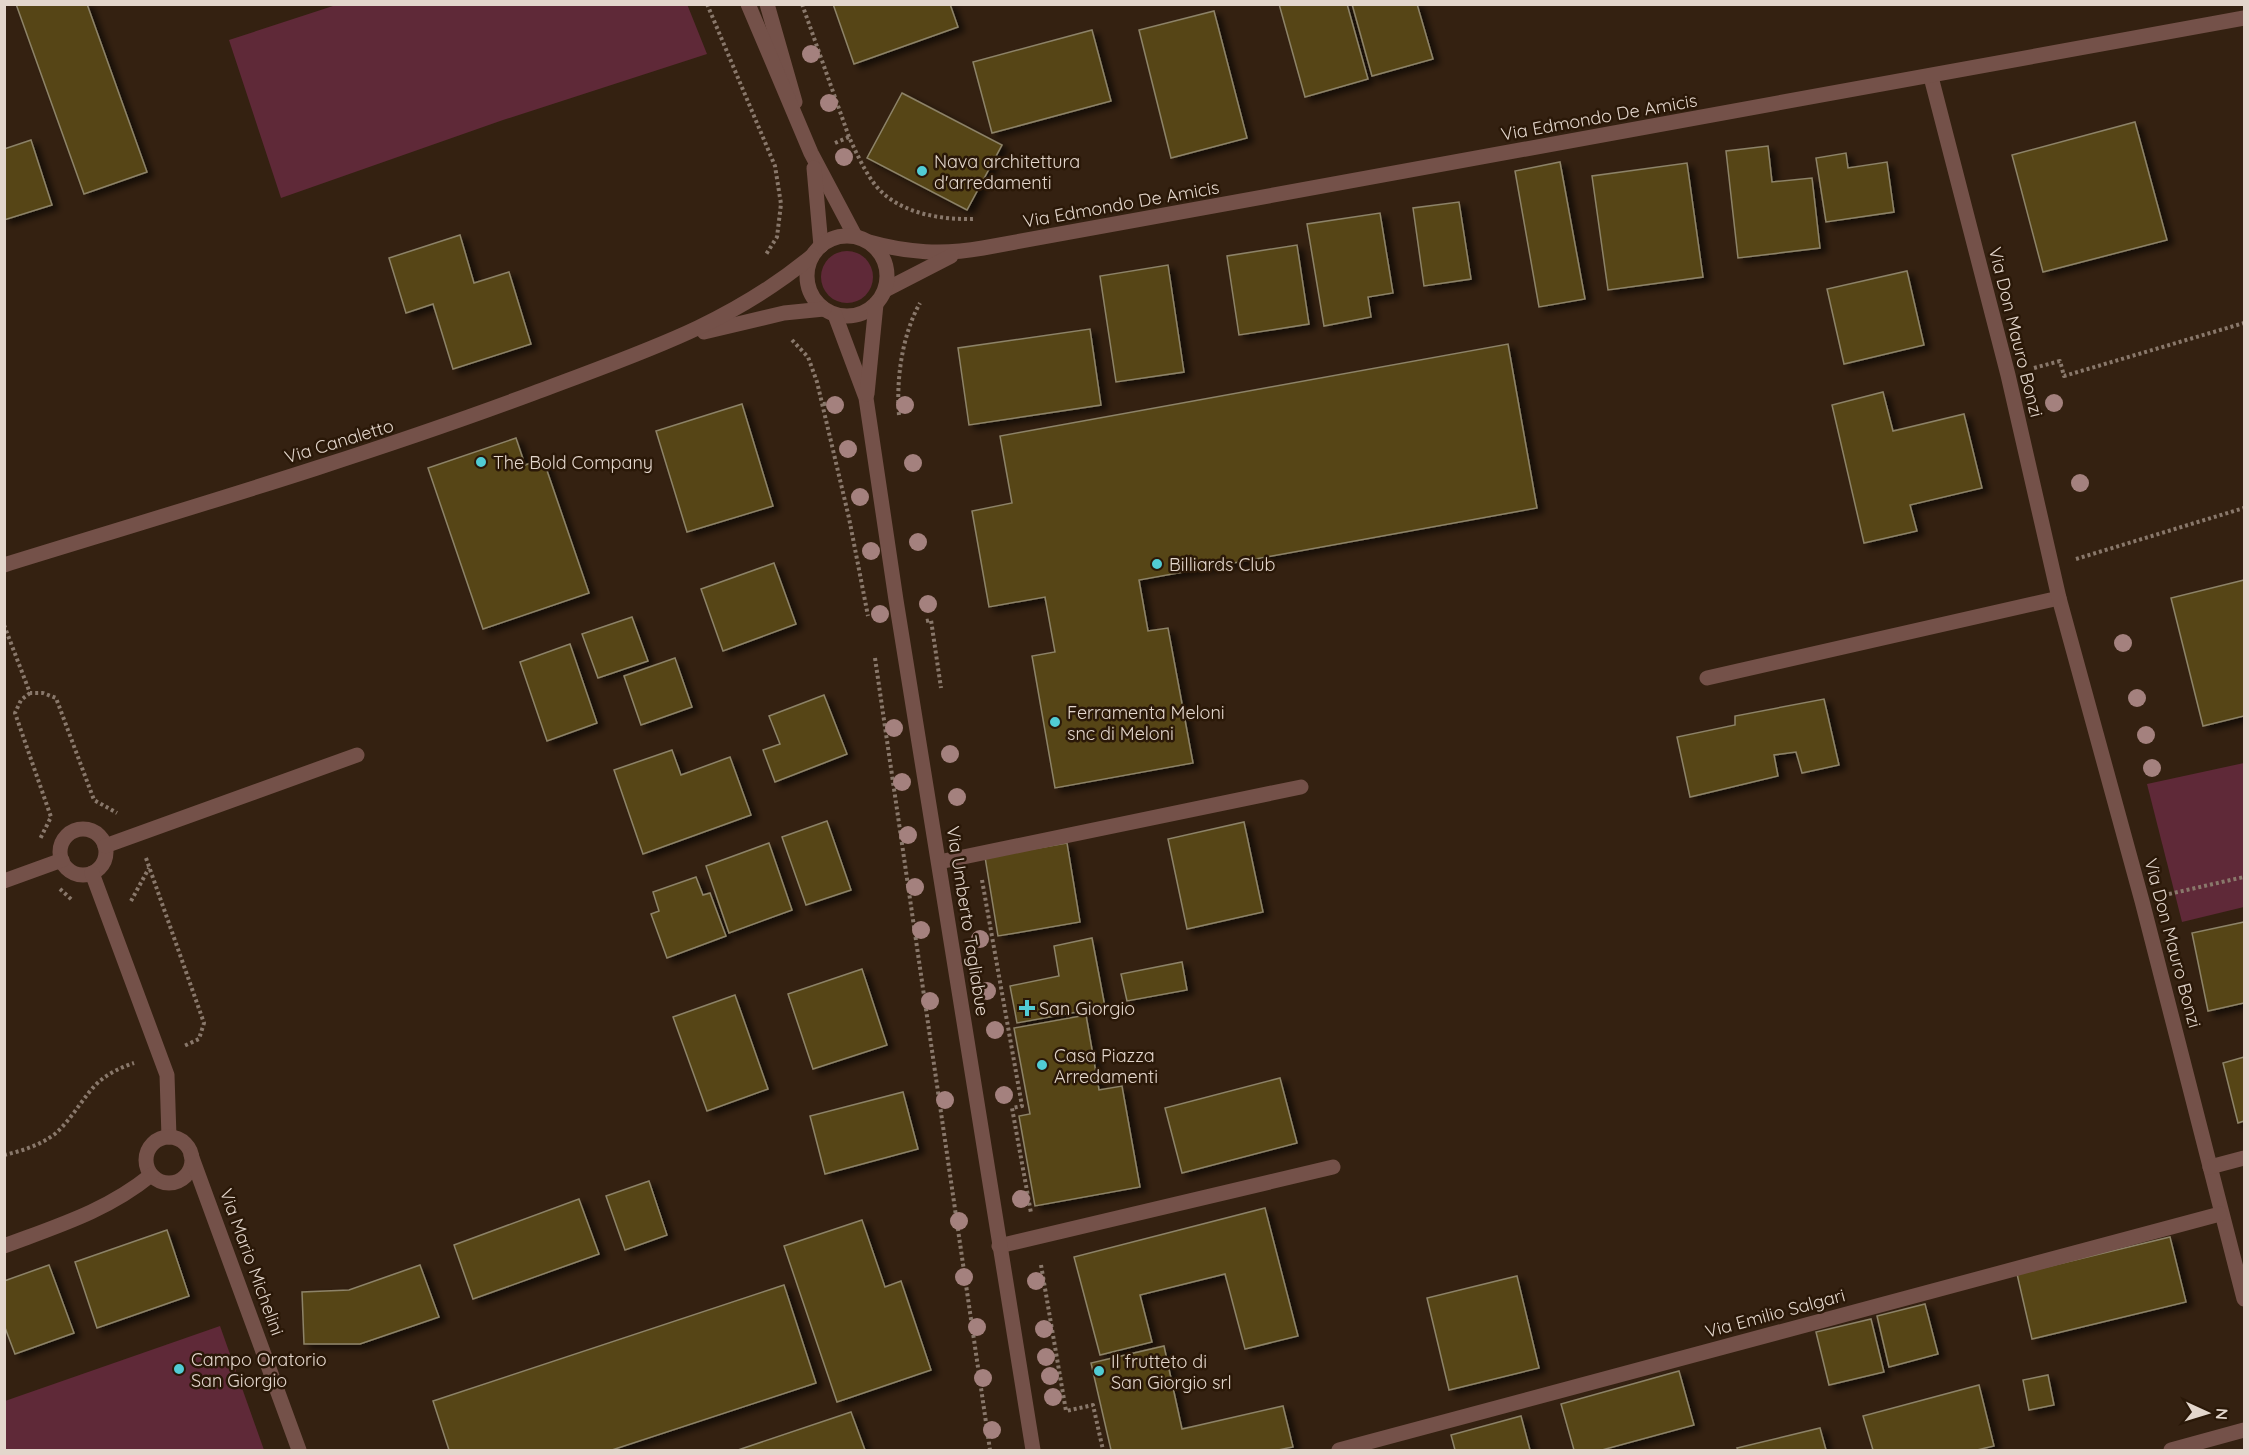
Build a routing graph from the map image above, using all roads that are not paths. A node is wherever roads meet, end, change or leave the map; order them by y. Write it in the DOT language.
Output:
graph roads {
  1 [pos="748,4"];
  2 [pos="767,4"];
  3 [pos="2244,18"];
  4 [pos="1931,77"];
  5 [pos="809,148"];
  6 [pos="862,239"];
  7 [pos="817,251"];
  8 [pos="960,252"];
  9 [pos="885,290"];
  10 [pos="876,304"];
  11 [pos="829,312"];
  12 [pos="680,338"];
  13 [pos="866,398"];
  14 [pos="4,566"];
  15 [pos="2059,598"];
  16 [pos="1707,678"];
  17 [pos="357,755"];
  18 [pos="1301,787"];
  19 [pos="105,846"];
  20 [pos="62,860"];
  21 [pos="939,862"];
  22 [pos="92,873"];
  23 [pos="4,882"];
  24 [pos="169,1137"];
  25 [pos="191,1155"];
  26 [pos="2244,1158"];
  27 [pos="1333,1167"];
  28 [pos="2210,1167"];
  29 [pos="151,1175"];
  30 [pos="2220,1214"];
  31 [pos="4,1246"];
  32 [pos="999,1246"];
  33 [pos="2244,1299"];
  34 [pos="2244,1430"];
  35 [pos="299,1450"];
  36 [pos="1033,1450"];
  37 [pos="1339,1450"];
  38 [pos="2171,1450"];
  1 -- 5 [label="street"];
  2 -- 5 [label="street"];
  3 -- 4 [label="street, Via Edmondo De Amicis"];
  4 -- 8 [label="street, Via Edmondo De Amicis"];
  4 -- 15 [label="street, Via Don Mauro Bonzi"];
  5 -- 6 [label="street"];
  5 -- 7 [label="street"];
  6 -- 7 [label="street"];
  6 -- 8 [label="street, Via Edmondo De Amicis"];
  6 -- 9 [label="street"];
  7 -- 11 [label="street"];
  7 -- 12 [label="street, Via Canaletto"];
  8 -- 9 [label="street, Via Edmondo De Amicis"];
  9 -- 10 [label="street"];
  10 -- 11 [label="street"];
  10 -- 13 [label="street, Via Umberto Tagliabue"];
  11 -- 12 [label="street, Via Canaletto"];
  11 -- 13 [label="street, Via Umberto Tagliabue"];
  12 -- 14 [label="street, Via Canaletto"];
  13 -- 21 [label="street, Via Umberto Tagliabue"];
  15 -- 16 [label="street"];
  15 -- 28 [label="street, Via Don Mauro Bonzi"];
  17 -- 19 [label="street"];
  18 -- 21 [label="street"];
  19 -- 20 [label="street"];
  19 -- 22 [label="street"];
  20 -- 22 [label="street"];
  20 -- 23 [label="street"];
  21 -- 32 [label="street, Via Umberto Tagliabue"];
  22 -- 24 [label="street"];
  24 -- 25 [label="street"];
  24 -- 29 [label="street"];
  25 -- 29 [label="street"];
  25 -- 35 [label="street, Via Mario Michelini"];
  26 -- 28 [label="street"];
  27 -- 32 [label="street"];
  28 -- 30 [label="street, Via Don Mauro Bonzi"];
  29 -- 31 [label="street"];
  30 -- 33 [label="street, Via Don Mauro Bonzi"];
  30 -- 37 [label="street, Via Emilio Salgari"];
  32 -- 36 [label="street, Via Umberto Tagliabue"];
  34 -- 38 [label="street"];
}
